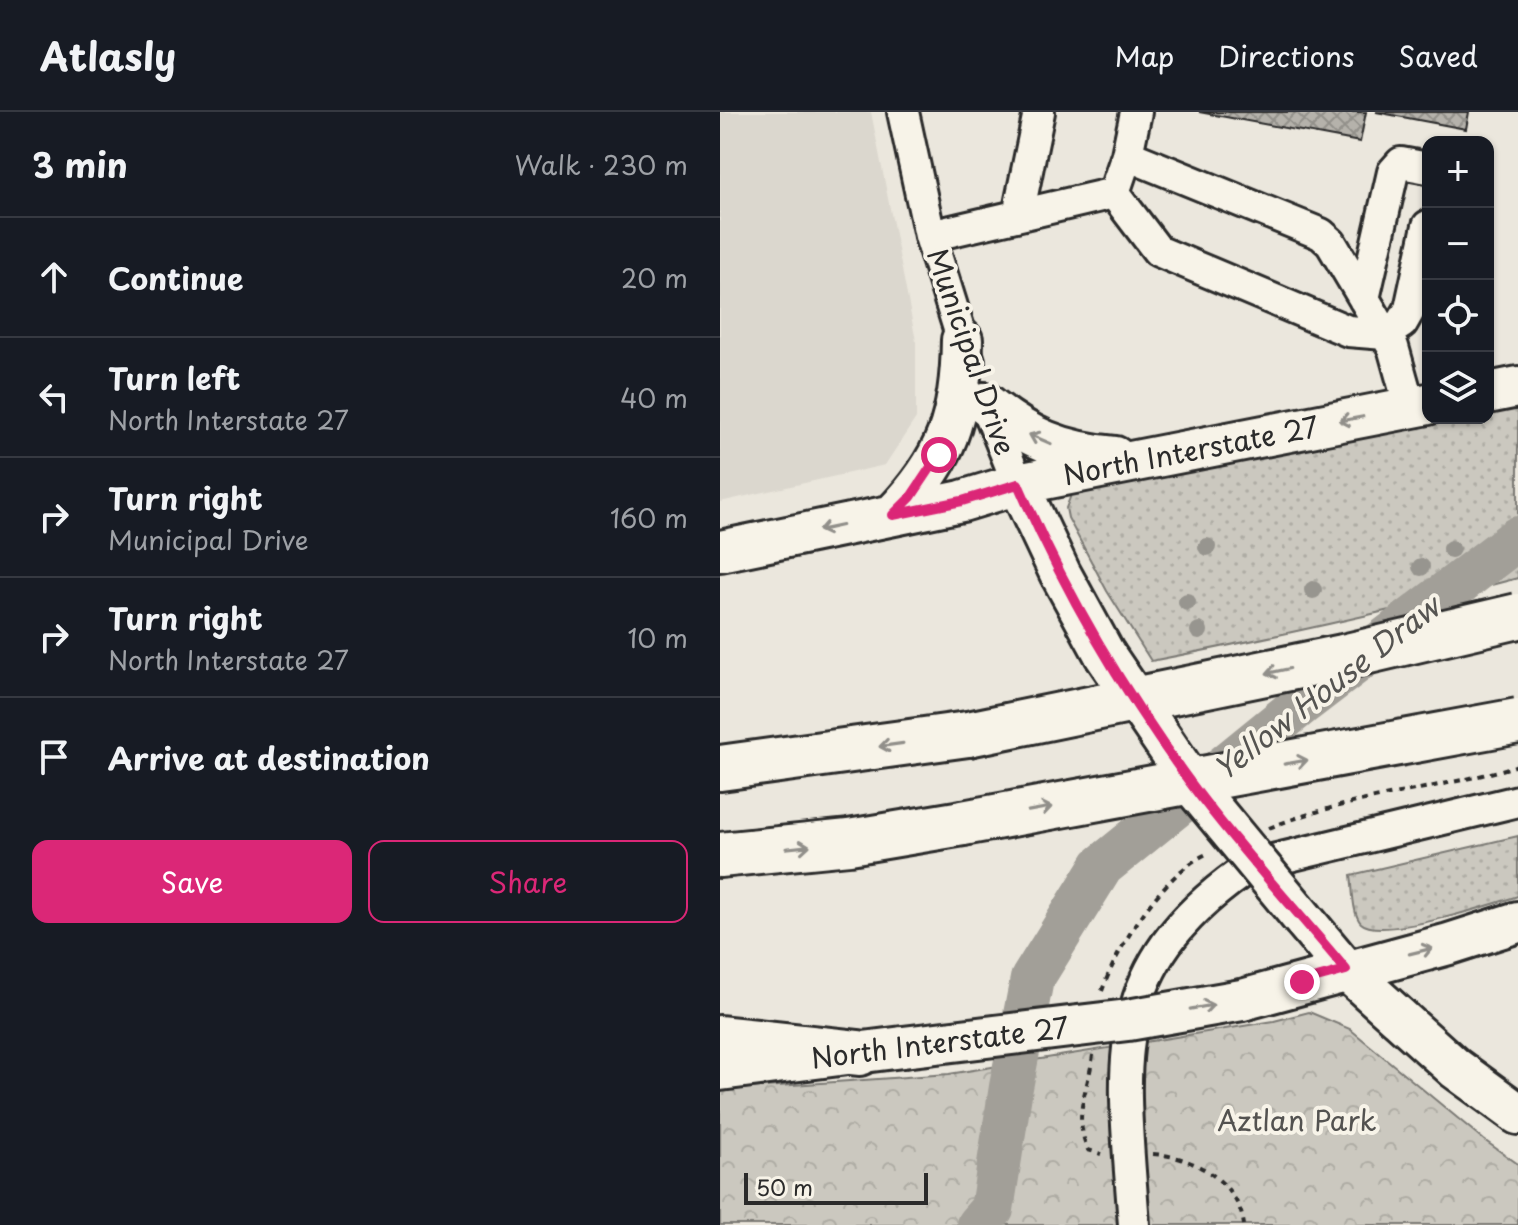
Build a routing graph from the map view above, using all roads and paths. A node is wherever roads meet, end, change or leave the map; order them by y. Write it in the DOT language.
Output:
graph roads {
  1 [pos="903,112"];
  2 [pos="1039,112"];
  3 [pos="1136,112"];
  4 [pos="1127,155"];
  5 [pos="1422,167"];
  6 [pos="1114,193"];
  7 [pos="1018,215"];
  8 [pos="930,236"];
  9 [pos="1422,254"];
  10 [pos="1364,299"];
  11 [pos="1385,334"];
  12 [pos="962,340"];
  13 [pos="1518,387"];
  14 [pos="1494,392"];
  15 [pos="985,403"];
  16 [pos="1419,406"];
  17 [pos="1143,460"];
  18 [pos="1018,484"];
  19 [pos="893,515"];
  20 [pos="720,551"];
  21 [pos="1518,616"];
  22 [pos="1518,721"];
  23 [pos="720,768"];
  24 [pos="1518,801"];
  25 [pos="720,855"];
  26 [pos="1518,922"];
  27 [pos="1346,970"];
  28 [pos="720,1038"];
  29 [pos="859,1053"];
  30 [pos="720,1070"];
  31 [pos="1518,1114"];
  32 [pos="1128,1153"];
  33 [pos="1134,1225"];
  34 [pos="1244,1225"];
  1 -- 8 [label="street, Municipal Drive"];
  2 -- 7 [label="street"];
  3 -- 4 [label="street"];
  4 -- 6 [label="street"];
  4 -- 10 [label="street"];
  5 -- 10 [label="street"];
  6 -- 7 [label="street"];
  6 -- 11 [label="street"];
  7 -- 8 [label="street"];
  8 -- 12 [label="street, Municipal Drive"];
  9 -- 11 [label="street"];
  10 -- 11 [label="street"];
  11 -- 16 [label="street"];
  12 -- 15 [label="street, Municipal Drive"];
  12 -- 19 [label="main road"];
  13 -- 14 [label="main road"];
  17 -- 15 [label="main road, one-way"];
  15 -- 18 [label="street, Municipal Drive"];
  16 -- 17 [label="main road, North Interstate 27, one-way"];
  17 -- 18 [label="main road, North Interstate 27"];
  18 -- 19 [label="main road, North Interstate 27"];
  18 -- 27 [label="main road, Municipal Drive, bridge"];
  19 -- 20 [label="main road, North Interstate 27, one-way"];
  21 -- 23 [label="highway, one-way, bridge"];
  25 -- 22 [label="highway, one-way, bridge"];
  24 -- 32 [label="street"];
  27 -- 26 [label="main road, North Interstate 27, one-way"];
  29 -- 27 [label="main road, North Interstate 27, one-way, bridge"];
  27 -- 31 [label="main road, Municipal Drive"];
  28 -- 29 [label="highway"];
  29 -- 30 [label="main road, North Interstate 27"];
  32 -- 33 [label="street"];
  32 -- 34 [label="path"];
}
